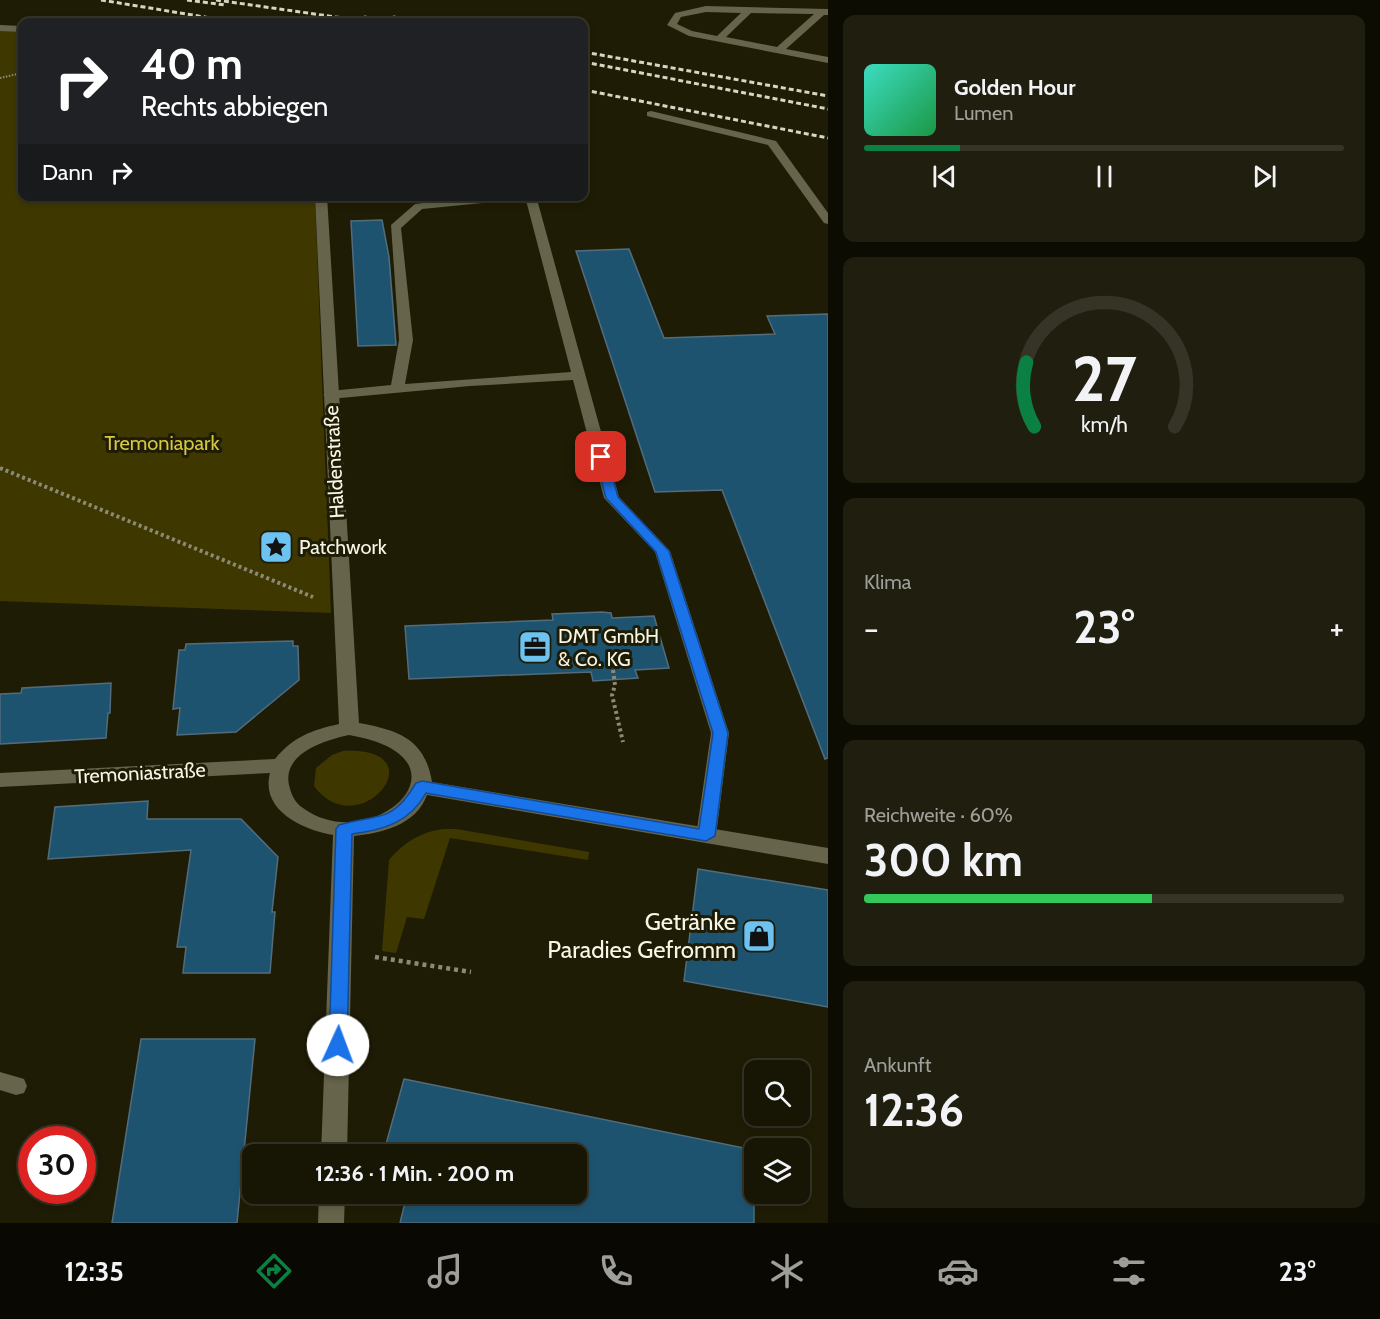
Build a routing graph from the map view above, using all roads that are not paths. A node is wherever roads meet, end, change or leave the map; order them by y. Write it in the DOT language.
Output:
graph roads {
  1 [pos="749,10"];
  2 [pos="825,12"];
  3 [pos="0,28"];
  4 [pos="18,29"];
  5 [pos="719,39"];
  6 [pos="780,50"];
  7 [pos="828,60"];
  8 [pos="651,114"];
  9 [pos="321,201"];
  10 [pos="472,201"];
  11 [pos="530,201"];
  12 [pos="828,221"];
  13 [pos="579,376"];
  14 [pos="397,388"];
  15 [pos="330,395"];
  16 [pos="349,728"];
  17 [pos="279,766"];
  18 [pos="0,780"];
  19 [pos="422,787"];
  20 [pos="344,829"];
  21 [pos="706,836"];
  22 [pos="828,856"];
  23 [pos="334,1144"];
  24 [pos="332,1204"];
  25 [pos="331,1223"];
  1 -- 2 [label="lane"];
  1 -- 5 [label="lane"];
  1 -- 5 [label="lane"];
  2 -- 6 [label="lane"];
  3 -- 4 [label="street"];
  5 -- 6 [label="lane"];
  6 -- 7 [label="lane"];
  8 -- 12 [label="lane"];
  9 -- 15 [label="street, Haldenstraße"];
  10 -- 14 [label="lane"];
  11 -- 13 [label="lane"];
  13 -- 14 [label="lane"];
  13 -- 21 [label="lane"];
  14 -- 15 [label="lane"];
  15 -- 16 [label="street, Haldenstraße"];
  16 -- 17 [label="street"];
  16 -- 19 [label="street"];
  17 -- 18 [label="street, Tremoniastraße"];
  17 -- 20 [label="street"];
  19 -- 20 [label="street"];
  19 -- 21 [label="street"];
  20 -- 23 [label="street"];
  21 -- 22 [label="street"];
  24 -- 25 [label="street"];
}
